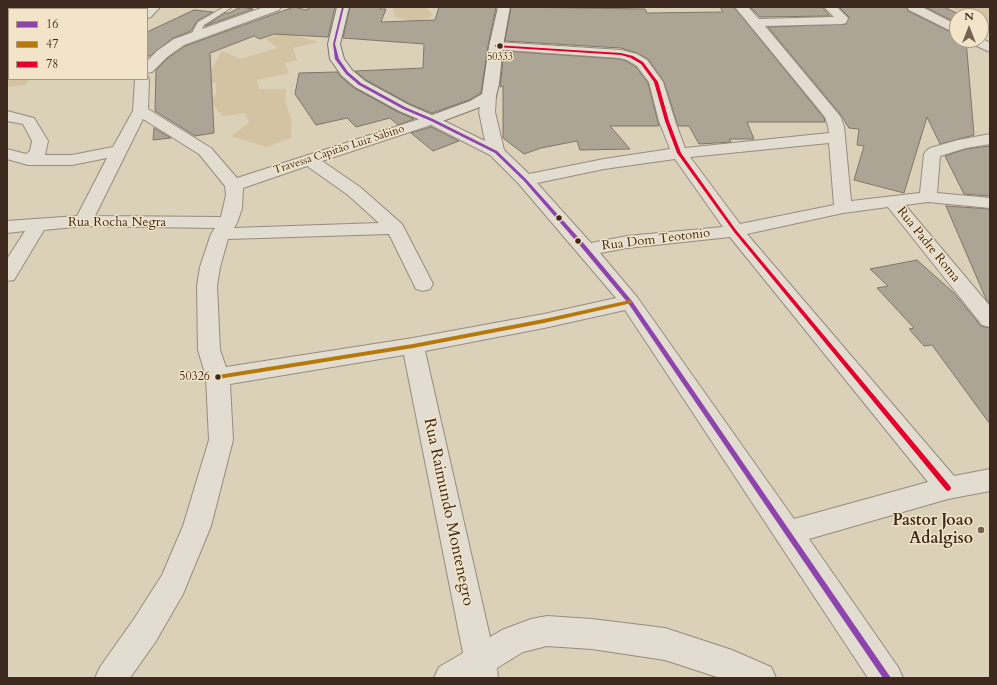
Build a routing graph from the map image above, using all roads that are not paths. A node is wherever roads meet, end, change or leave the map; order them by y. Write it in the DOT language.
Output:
graph roads {
  1 [pos="230,7"];
  2 [pos="274,7"];
  3 [pos="343,7"];
  4 [pos="504,7"];
  5 [pos="741,7"];
  6 [pos="830,7"];
  7 [pos="913,7"];
  8 [pos="756,23"];
  9 [pos="949,26"];
  10 [pos="195,35"];
  11 [pos="496,46"];
  12 [pos="148,68"];
  13 [pos="142,80"];
  14 [pos="489,96"];
  15 [pos="140,111"];
  16 [pos="7,116"];
  17 [pos="432,120"];
  18 [pos="837,137"];
  19 [pos="990,139"];
  20 [pos="119,152"];
  21 [pos="496,152"];
  22 [pos="679,153"];
  23 [pos="7,154"];
  24 [pos="28,160"];
  25 [pos="309,160"];
  26 [pos="525,180"];
  27 [pos="234,185"];
  28 [pos="928,197"];
  29 [pos="892,201"];
  30 [pos="990,203"];
  31 [pos="843,208"];
  32 [pos="83,221"];
  33 [pos="38,224"];
  34 [pos="7,227"];
  35 [pos="224,228"];
  36 [pos="394,228"];
  37 [pos="735,230"];
  38 [pos="586,250"];
  39 [pos="7,275"];
  40 [pos="423,284"];
  41 [pos="630,302"];
  42 [pos="990,320"];
  43 [pos="413,346"];
  44 [pos="218,377"];
  45 [pos="990,480"];
  46 [pos="948,488"];
  47 [pos="788,533"];
  48 [pos="481,669"];
  49 [pos="878,673"];
  50 [pos="111,678"];
  51 [pos="450,678"];
  52 [pos="760,678"];
  1 -- 10 [label="lane"];
  2 -- 10 [label="street"];
  3 -- 17 [label="street"];
  4 -- 11 [label="street"];
  5 -- 8 [label="street"];
  6 -- 8 [label="street"];
  7 -- 9 [label="street"];
  8 -- 18 [label="street"];
  10 -- 12 [label="street"];
  11 -- 14 [label="street"];
  11 -- 22 [label="street"];
  13 -- 15 [label="street"];
  14 -- 17 [label="street, Travessa Capitão Luiz Sabino"];
  14 -- 21 [label="street"];
  15 -- 20 [label="street"];
  15 -- 27 [label="street"];
  16 -- 24 [label="street"];
  17 -- 21 [label="street"];
  17 -- 25 [label="street, Travessa Capitão Luiz Sabino"];
  18 -- 22 [label="street"];
  18 -- 31 [label="street"];
  19 -- 28 [label="street"];
  20 -- 24 [label="street"];
  20 -- 32 [label="street"];
  21 -- 26 [label="street"];
  22 -- 26 [label="street"];
  22 -- 37 [label="street"];
  23 -- 24 [label="street"];
  25 -- 27 [label="street, Travessa Capitão Luiz Sabino"];
  25 -- 36 [label="street"];
  26 -- 38 [label="street"];
  27 -- 35 [label="street"];
  28 -- 29 [label="street, Rua Padre Roma"];
  28 -- 30 [label="street, Rua Padre Roma"];
  29 -- 31 [label="street, Rua Dom Teotonio"];
  29 -- 42 [label="street, Rua Padre Roma"];
  31 -- 37 [label="street, Rua Dom Teotonio"];
  32 -- 33 [label="street, Rua Rocha Negra"];
  32 -- 35 [label="street, Rua Rocha Negra"];
  33 -- 34 [label="street, Rua Rocha Negra"];
  33 -- 39 [label="street"];
  35 -- 36 [label="street"];
  35 -- 44 [label="street"];
  36 -- 40 [label="street"];
  37 -- 38 [label="street, Rua Dom Teotonio"];
  37 -- 46 [label="street"];
  38 -- 41 [label="street"];
  41 -- 43 [label="street"];
  41 -- 47 [label="street"];
  43 -- 44 [label="street"];
  43 -- 48 [label="street, Rua Raimundo Montenegro"];
  44 -- 50 [label="street"];
  45 -- 46 [label="street"];
  46 -- 47 [label="street"];
  47 -- 49 [label="street"];
  48 -- 51 [label="street"];
  48 -- 52 [label="street"];
}
